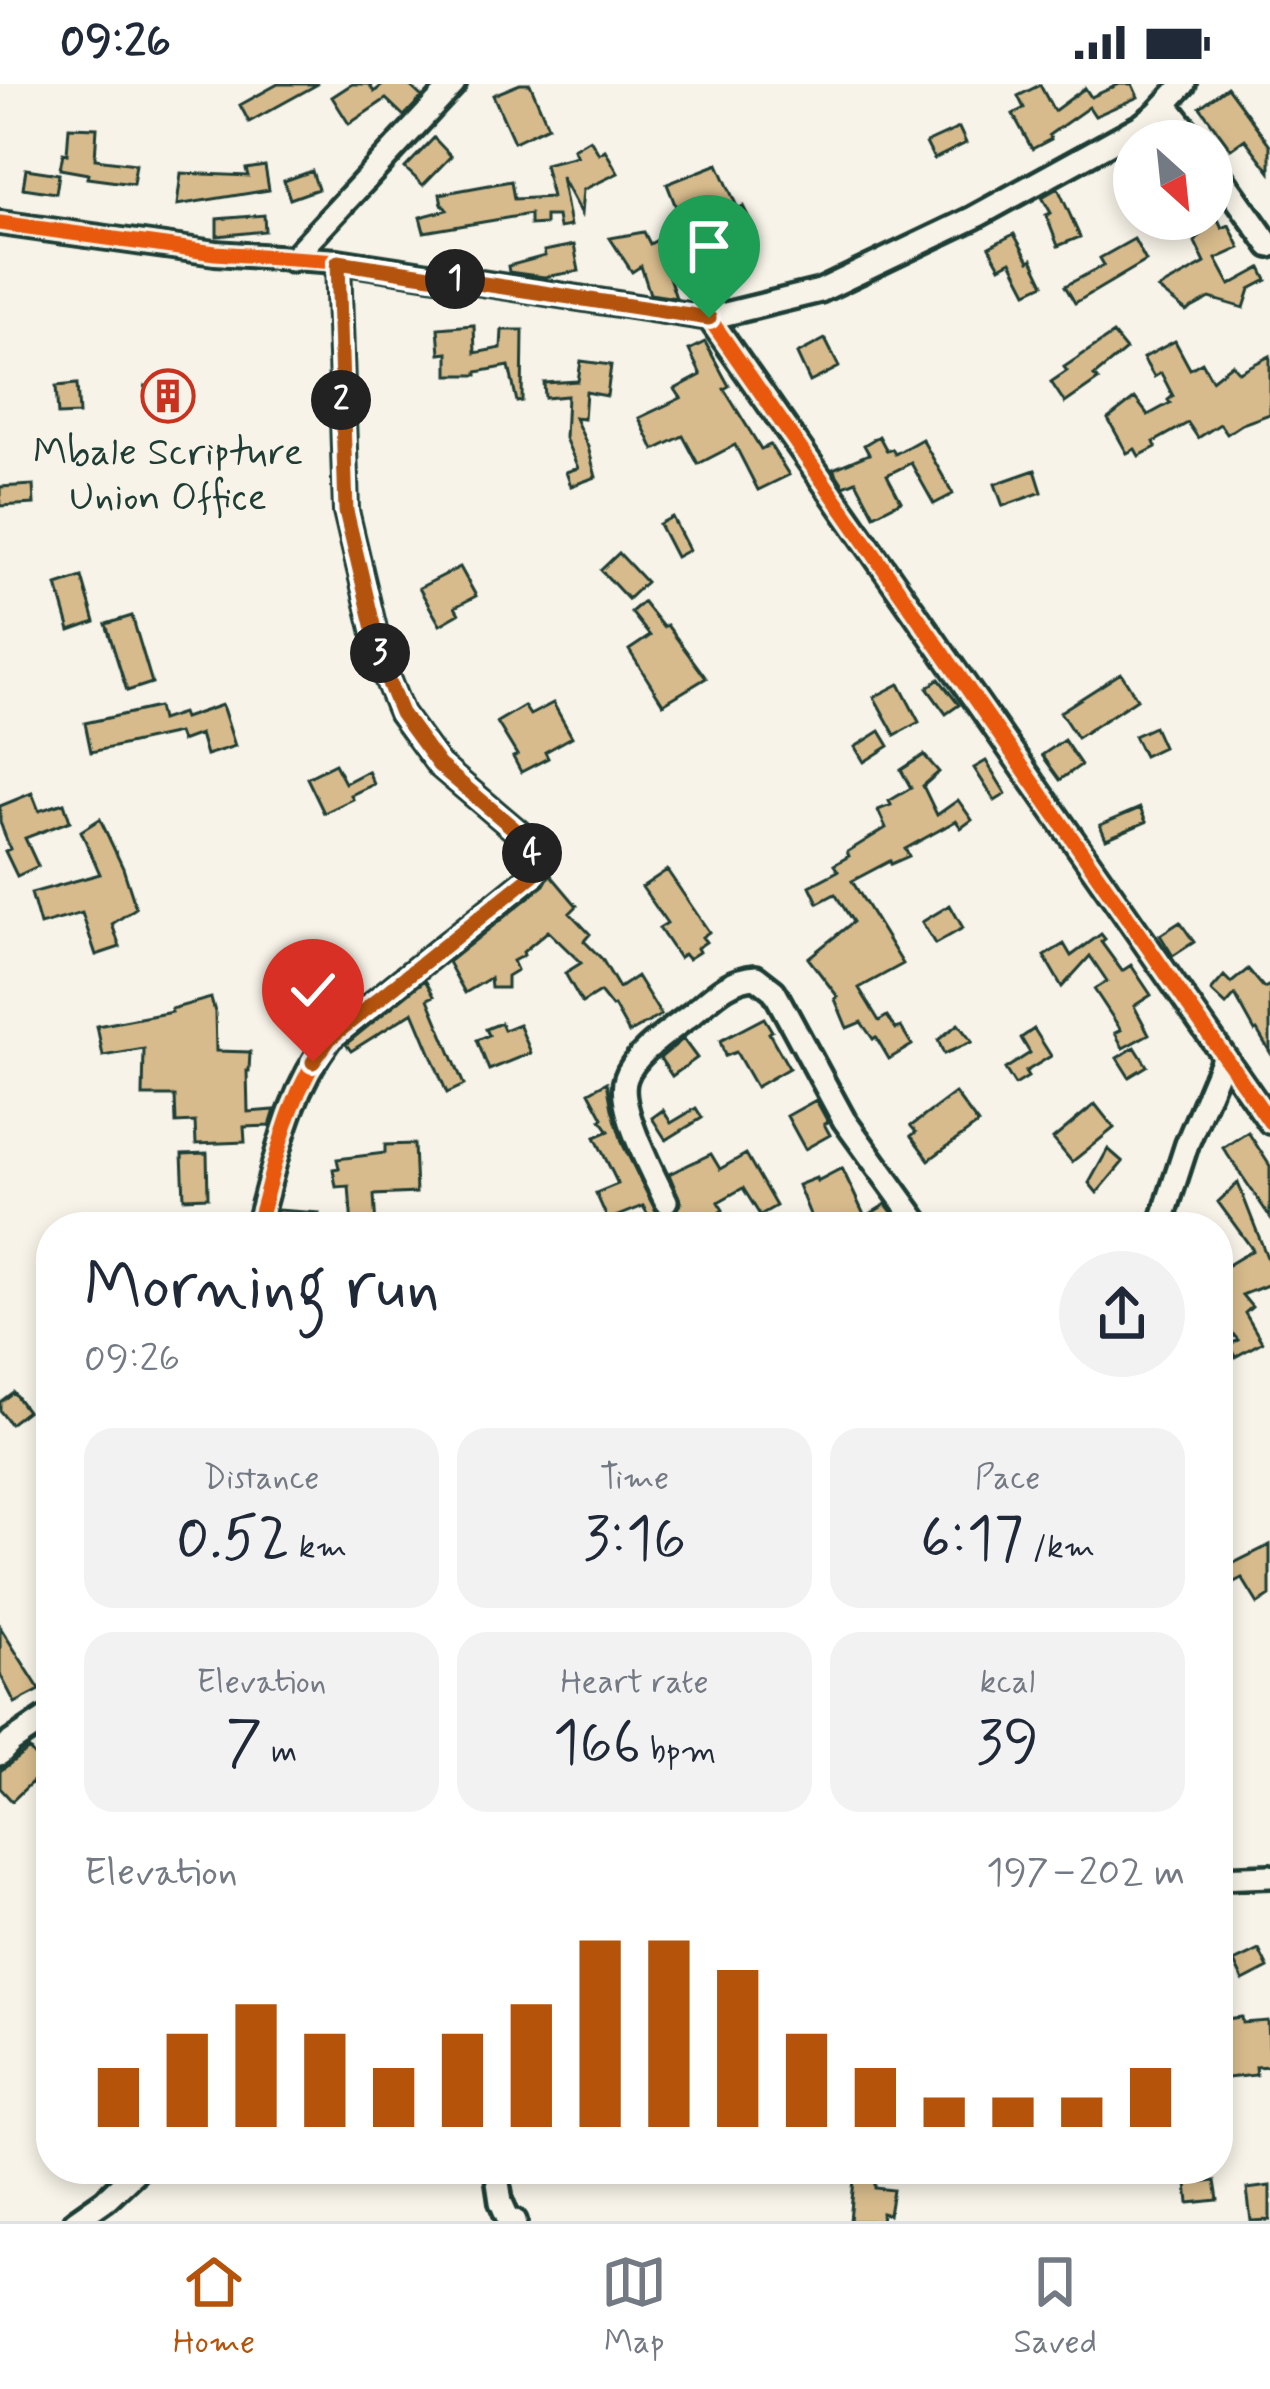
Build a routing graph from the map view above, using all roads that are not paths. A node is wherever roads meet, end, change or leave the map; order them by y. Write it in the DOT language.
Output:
graph roads {
  1 [pos="454,84"];
  2 [pos="1184,84"];
  3 [pos="1166,104"];
  4 [pos="1179,120"];
  5 [pos="1233,194"];
  6 [pos="0,223"];
  7 [pos="1270,246"];
  8 [pos="292,260"];
  9 [pos="338,262"];
  10 [pos="709,318"];
  11 [pos="1224,1056"];
  12 [pos="1244,1084"];
  13 [pos="1270,1084"];
  14 [pos="1270,1122"];
  15 [pos="666,1201"];
  16 [pos="261,1212"];
  17 [pos="910,1212"];
  18 [pos="1165,1212"];
  19 [pos="36,1725"];
  20 [pos="0,1754"];
  21 [pos="1270,1876"];
  22 [pos="1233,1877"];
  23 [pos="122,2184"];
  24 [pos="498,2184"];
  25 [pos="75,2221"];
  26 [pos="515,2221"];
  1 -- 8 [label="street"];
  2 -- 3 [label="street"];
  3 -- 4 [label="street"];
  3 -- 10 [label="street"];
  5 -- 7 [label="street"];
  6 -- 8 [label="street"];
  8 -- 9 [label="street"];
  9 -- 10 [label="street"];
  9 -- 16 [label="street"];
  10 -- 11 [label="street"];
  11 -- 12 [label="street"];
  11 -- 18 [label="street"];
  12 -- 13 [label="street"];
  12 -- 14 [label="street"];
  15 -- 17 [label="street"];
  19 -- 20 [label="street"];
  21 -- 22 [label="street"];
  23 -- 25 [label="street"];
  24 -- 26 [label="street"];
}
